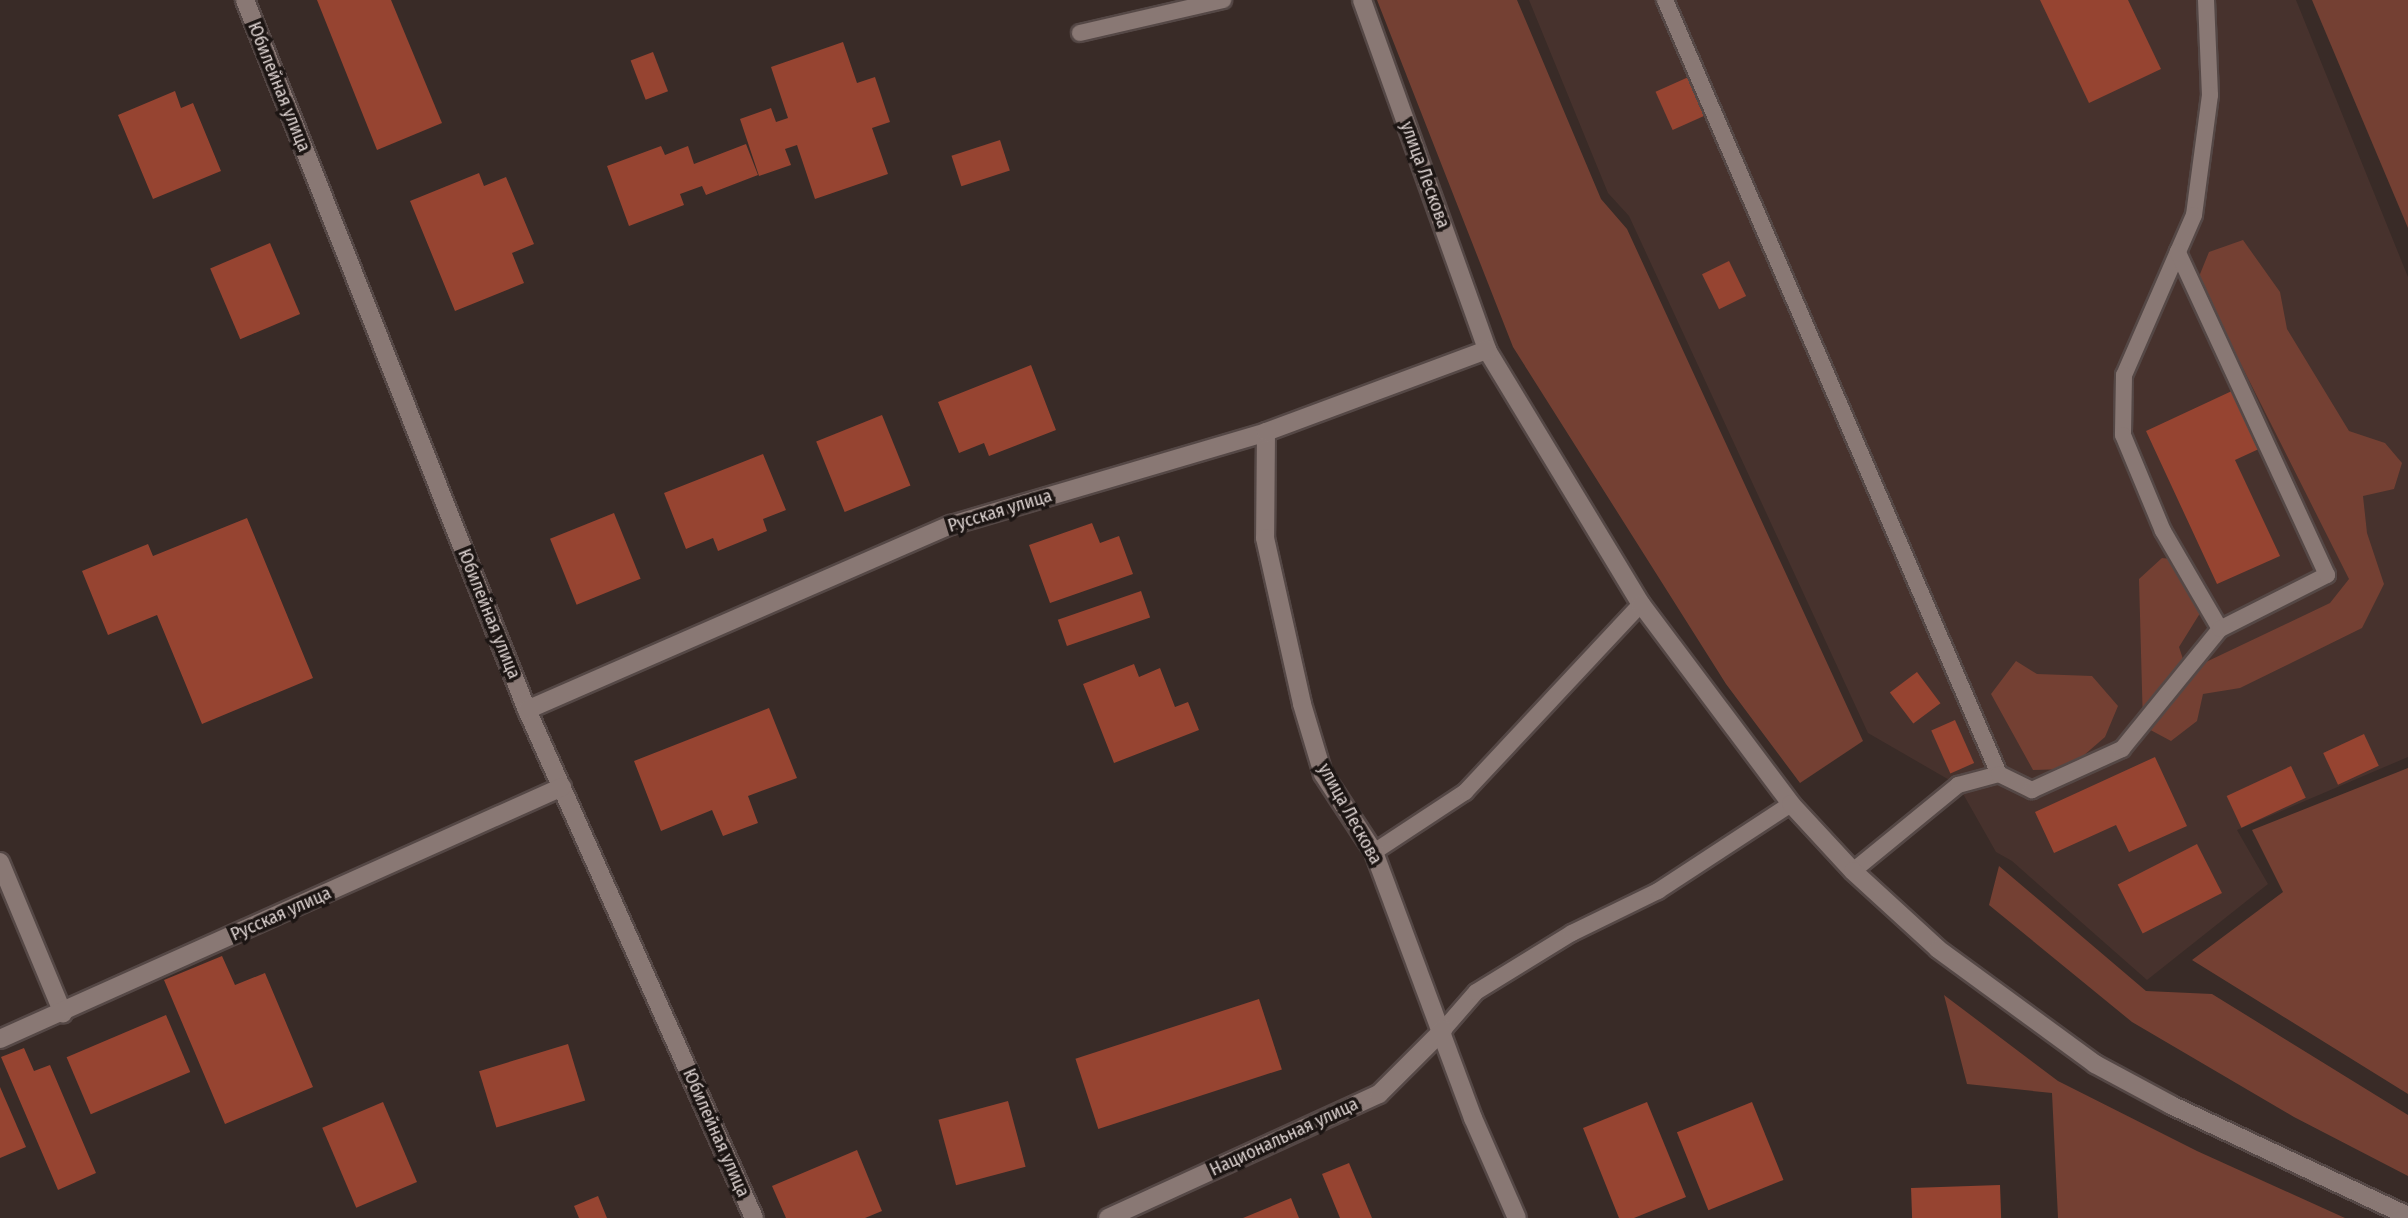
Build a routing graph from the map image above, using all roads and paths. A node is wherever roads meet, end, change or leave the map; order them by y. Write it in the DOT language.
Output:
graph roads {
  1 [pos="245,0"];
  2 [pos="1223,0"];
  3 [pos="1362,0"];
  4 [pos="1665,0"];
  5 [pos="2206,0"];
  6 [pos="1080,33"];
  7 [pos="2178,252"];
  8 [pos="1487,350"];
  9 [pos="1266,432"];
  10 [pos="1641,604"];
  11 [pos="2220,629"];
  12 [pos="527,710"];
  13 [pos="1999,774"];
  14 [pos="562,787"];
  15 [pos="1791,804"];
  16 [pos="1374,852"];
  17 [pos="0,862"];
  18 [pos="1853,871"];
  19 [pos="63,1013"];
  20 [pos="1443,1030"];
  21 [pos="0,1039"];
  22 [pos="2408,1216"];
  23 [pos="754,1218"];
  24 [pos="1108,1218"];
  25 [pos="1517,1218"];
  1 -- 12 [label="street, Юбилейная улица"];
  2 -- 6 [label="lane"];
  3 -- 8 [label="street, улица Лескова"];
  4 -- 13 [label="lane"];
  5 -- 7 [label="lane"];
  7 -- 11 [label="lane"];
  7 -- 11 [label="lane"];
  8 -- 9 [label="street, Русская улица"];
  8 -- 10 [label="street, улица Лескова"];
  9 -- 12 [label="street, Русская улица"];
  9 -- 16 [label="street, улица Лескова"];
  10 -- 15 [label="street, улица Лескова"];
  10 -- 16 [label="lane"];
  11 -- 13 [label="lane"];
  12 -- 14 [label="street, Юбилейная улица"];
  13 -- 18 [label="lane"];
  14 -- 19 [label="street, Русская улица"];
  14 -- 23 [label="street, Юбилейная улица"];
  15 -- 18 [label="street, улица Лескова"];
  15 -- 20 [label="lane"];
  16 -- 20 [label="street, улица Лескова"];
  17 -- 19 [label="street"];
  18 -- 22 [label="street, улица Лескова"];
  19 -- 21 [label="street, Русская улица"];
  20 -- 24 [label="street, Национальная улица"];
  20 -- 25 [label="street, улица Лескова"];
}
